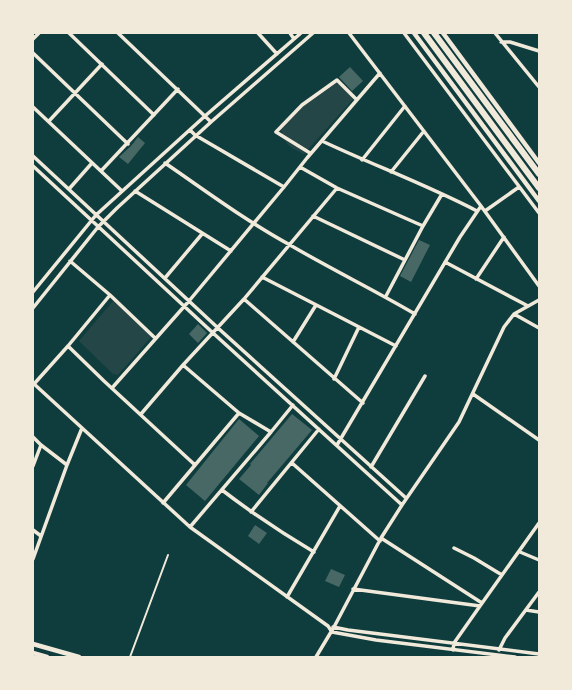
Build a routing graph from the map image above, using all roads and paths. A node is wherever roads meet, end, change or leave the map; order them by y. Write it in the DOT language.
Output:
graph roads {
  1 [pos="39,33"];
  2 [pos="69,33"];
  3 [pos="118,33"];
  4 [pos="258,33"];
  5 [pos="290,33"];
  6 [pos="302,33"];
  7 [pos="313,33"];
  8 [pos="349,33"];
  9 [pos="404,33"];
  10 [pos="414,33"];
  11 [pos="424,33"];
  12 [pos="434,33"];
  13 [pos="443,33"];
  14 [pos="495,33"];
  15 [pos="33,39"];
  16 [pos="294,39"];
  17 [pos="501,42"];
  18 [pos="539,51"];
  19 [pos="33,53"];
  20 [pos="277,54"];
  21 [pos="102,64"];
  22 [pos="380,73"];
  23 [pos="539,87"];
  24 [pos="178,89"];
  25 [pos="75,92"];
  26 [pos="357,100"];
  27 [pos="405,106"];
  28 [pos="33,107"];
  29 [pos="154,114"];
  30 [pos="205,116"];
  31 [pos="49,121"];
  32 [pos="210,122"];
  33 [pos="190,130"];
  34 [pos="424,132"];
  35 [pos="196,135"];
  36 [pos="322,141"];
  37 [pos="128,144"];
  38 [pos="310,153"];
  39 [pos="33,156"];
  40 [pos="362,160"];
  41 [pos="539,162"];
  42 [pos="92,163"];
  43 [pos="165,163"];
  44 [pos="33,166"];
  45 [pos="300,167"];
  46 [pos="101,171"];
  47 [pos="391,172"];
  48 [pos="539,174"];
  49 [pos="284,187"];
  50 [pos="519,187"];
  51 [pos="337,188"];
  52 [pos="539,188"];
  53 [pos="69,190"];
  54 [pos="122,191"];
  55 [pos="135,191"];
  56 [pos="442,194"];
  57 [pos="539,201"];
  58 [pos="481,206"];
  59 [pos="478,211"];
  60 [pos="485,211"];
  61 [pos="539,213"];
  62 [pos="96,215"];
  63 [pos="313,216"];
  64 [pos="91,221"];
  65 [pos="103,222"];
  66 [pos="253,223"];
  67 [pos="423,226"];
  68 [pos="98,227"];
  69 [pos="202,234"];
  70 [pos="504,237"];
  71 [pos="289,245"];
  72 [pos="231,251"];
  73 [pos="405,260"];
  74 [pos="70,261"];
  75 [pos="445,262"];
  76 [pos="262,277"];
  77 [pos="165,278"];
  78 [pos="476,279"];
  79 [pos="539,286"];
  80 [pos="33,292"];
  81 [pos="110,295"];
  82 [pos="386,296"];
  83 [pos="244,299"];
  84 [pos="539,300"];
  85 [pos="189,301"];
  86 [pos="316,305"];
  87 [pos="184,306"];
  88 [pos="528,306"];
  89 [pos="33,308"];
  90 [pos="415,314"];
  91 [pos="514,314"];
  92 [pos="359,327"];
  93 [pos="218,328"];
  94 [pos="539,328"];
  95 [pos="213,333"];
  96 [pos="155,338"];
  97 [pos="293,342"];
  98 [pos="68,346"];
  99 [pos="396,346"];
  100 [pos="183,365"];
  101 [pos="425,376"];
  102 [pos="334,378"];
  103 [pos="33,384"];
  104 [pos="112,388"];
  105 [pos="473,394"];
  106 [pos="363,404"];
  107 [pos="293,405"];
  108 [pos="239,413"];
  109 [pos="141,414"];
  110 [pos="82,428"];
  111 [pos="319,429"];
  112 [pos="271,432"];
  113 [pos="33,437"];
  114 [pos="340,439"];
  115 [pos="539,440"];
  116 [pos="41,445"];
  117 [pos="337,445"];
  118 [pos="292,463"];
  119 [pos="67,465"];
  120 [pos="195,465"];
  121 [pos="33,466"];
  122 [pos="371,467"];
  123 [pos="222,490"];
  124 [pos="406,498"];
  125 [pos="163,503"];
  126 [pos="402,505"];
  127 [pos="340,506"];
  128 [pos="251,512"];
  129 [pos="538,526"];
  130 [pos="190,527"];
  131 [pos="33,530"];
  132 [pos="41,536"];
  133 [pos="380,539"];
  134 [pos="454,548"];
  135 [pos="314,552"];
  136 [pos="520,552"];
  137 [pos="168,555"];
  138 [pos="33,559"];
  139 [pos="539,560"];
  140 [pos="502,575"];
  141 [pos="353,589"];
  142 [pos="539,592"];
  143 [pos="288,598"];
  144 [pos="481,605"];
  145 [pos="526,610"];
  146 [pos="539,612"];
  147 [pos="328,626"];
  148 [pos="334,627"];
  149 [pos="332,632"];
  150 [pos="454,643"];
  151 [pos="33,644"];
  152 [pos="499,649"];
  153 [pos="453,650"];
  154 [pos="33,653"];
  155 [pos="539,654"];
  156 [pos="498,655"];
  157 [pos="47,657"];
  158 [pos="78,657"];
  159 [pos="130,657"];
  160 [pos="316,657"];
  161 [pos="515,657"];
  1 -- 15 [label="street"];
  2 -- 21 [label="street"];
  3 -- 24 [label="street"];
  4 -- 20 [label="street"];
  5 -- 16 [label="street"];
  6 -- 16 [label="street"];
  7 -- 32 [label="street"];
  8 -- 22 [label="street"];
  9 -- 50 [label="street"];
  10 -- 57 [label="street"];
  11 -- 52 [label="highway"];
  12 -- 48 [label="highway"];
  13 -- 41 [label="street"];
  14 -- 17 [label="street"];
  16 -- 20 [label="street"];
  17 -- 18 [label="street"];
  17 -- 23 [label="street"];
  19 -- 25 [label="street"];
  20 -- 30 [label="street"];
  21 -- 25 [label="street"];
  21 -- 29 [label="street"];
  22 -- 26 [label="street"];
  22 -- 27 [label="street"];
  24 -- 29 [label="street"];
  24 -- 30 [label="street"];
  25 -- 31 [label="street"];
  25 -- 37 [label="street"];
  26 -- 36 [label="street"];
  26 -- 38 [label="street"];
  27 -- 34 [label="street"];
  27 -- 40 [label="street"];
  28 -- 31 [label="street"];
  29 -- 37 [label="street"];
  30 -- 32 [label="street"];
  30 -- 33 [label="street"];
  31 -- 42 [label="street"];
  32 -- 35 [label="street"];
  33 -- 35 [label="street"];
  33 -- 54 [label="street"];
  34 -- 47 [label="street"];
  34 -- 58 [label="street"];
  35 -- 43 [label="street"];
  35 -- 49 [label="street"];
  36 -- 38 [label="street"];
  36 -- 40 [label="street"];
  37 -- 46 [label="street"];
  38 -- 45 [label="street"];
  39 -- 53 [label="street"];
  40 -- 47 [label="street"];
  42 -- 46 [label="street"];
  42 -- 53 [label="street"];
  43 -- 55 [label="street"];
  43 -- 66 [label="street"];
  44 -- 64 [label="street"];
  45 -- 49 [label="street"];
  45 -- 51 [label="street"];
  46 -- 54 [label="street"];
  47 -- 56 [label="street"];
  49 -- 66 [label="street"];
  50 -- 60 [label="street"];
  50 -- 61 [label="street"];
  51 -- 63 [label="street"];
  51 -- 67 [label="street"];
  53 -- 62 [label="street"];
  54 -- 62 [label="street"];
  55 -- 65 [label="street"];
  55 -- 69 [label="street"];
  56 -- 59 [label="street"];
  56 -- 67 [label="street"];
  58 -- 59 [label="street"];
  58 -- 60 [label="street"];
  59 -- 75 [label="street"];
  60 -- 70 [label="street"];
  62 -- 64 [label="street"];
  62 -- 65 [label="street"];
  63 -- 71 [label="street"];
  63 -- 73 [label="street"];
  64 -- 68 [label="street"];
  64 -- 80 [label="street"];
  65 -- 68 [label="street"];
  65 -- 77 [label="street"];
  66 -- 71 [label="street"];
  66 -- 72 [label="street"];
  67 -- 73 [label="street"];
  68 -- 74 [label="street"];
  68 -- 87 [label="street"];
  69 -- 72 [label="street"];
  69 -- 77 [label="street"];
  70 -- 78 [label="street"];
  70 -- 79 [label="street"];
  71 -- 76 [label="street"];
  71 -- 82 [label="street"];
  72 -- 85 [label="street"];
  73 -- 82 [label="street"];
  74 -- 81 [label="street"];
  74 -- 89 [label="street"];
  75 -- 78 [label="street"];
  75 -- 90 [label="street"];
  76 -- 83 [label="street"];
  76 -- 86 [label="street"];
  77 -- 85 [label="street"];
  78 -- 88 [label="street"];
  81 -- 96 [label="street"];
  81 -- 98 [label="street"];
  82 -- 90 [label="street"];
  83 -- 93 [label="street"];
  83 -- 97 [label="street"];
  84 -- 88 [label="street"];
  85 -- 87 [label="street"];
  85 -- 93 [label="street"];
  86 -- 92 [label="street"];
  86 -- 97 [label="street"];
  87 -- 95 [label="street"];
  87 -- 96 [label="street"];
  88 -- 91 [label="street"];
  90 -- 99 [label="street"];
  91 -- 94 [label="street"];
  91 -- 105 [label="street"];
  92 -- 99 [label="street"];
  92 -- 102 [label="street"];
  93 -- 95 [label="street"];
  93 -- 114 [label="street"];
  95 -- 100 [label="street"];
  95 -- 107 [label="street"];
  96 -- 104 [label="street"];
  97 -- 102 [label="street"];
  98 -- 103 [label="street"];
  98 -- 104 [label="street"];
  99 -- 106 [label="street"];
  100 -- 108 [label="street"];
  100 -- 109 [label="street"];
  101 -- 122 [label="street"];
  102 -- 106 [label="street"];
  103 -- 110 [label="street"];
  104 -- 109 [label="street"];
  105 -- 115 [label="street"];
  105 -- 124 [label="street"];
  106 -- 114 [label="street"];
  107 -- 111 [label="street"];
  107 -- 112 [label="street"];
  108 -- 112 [label="street"];
  108 -- 120 [label="street"];
  109 -- 120 [label="street"];
  110 -- 119 [label="street"];
  110 -- 125 [label="street"];
  111 -- 117 [label="street"];
  111 -- 118 [label="street"];
  112 -- 123 [label="street"];
  113 -- 116 [label="street"];
  114 -- 117 [label="street"];
  114 -- 122 [label="street"];
  116 -- 119 [label="street"];
  116 -- 121 [label="street"];
  117 -- 126 [label="street"];
  118 -- 127 [label="street"];
  118 -- 128 [label="street"];
  119 -- 132 [label="street"];
  120 -- 125 [label="street"];
  122 -- 124 [label="street"];
  123 -- 128 [label="street"];
  123 -- 130 [label="street"];
  124 -- 126 [label="street"];
  125 -- 130 [label="street"];
  126 -- 133 [label="street"];
  127 -- 133 [label="street"];
  127 -- 135 [label="street"];
  128 -- 135 [label="street"];
  129 -- 136 [label="street"];
  130 -- 143 [label="street"];
  131 -- 132 [label="street"];
  132 -- 138 [label="street"];
  133 -- 141 [label="street"];
  133 -- 144 [label="street"];
  134 -- 140 [label="street"];
  135 -- 143 [label="street"];
  136 -- 139 [label="street"];
  136 -- 140 [label="street"];
  137 -- 159 [label="lane"];
  140 -- 144 [label="street"];
  141 -- 144 [label="street"];
  141 -- 148 [label="street"];
  142 -- 145 [label="street"];
  143 -- 147 [label="street"];
  144 -- 150 [label="street"];
  145 -- 146 [label="street"];
  145 -- 152 [label="street"];
  147 -- 148 [label="street"];
  147 -- 149 [label="street"];
  148 -- 149 [label="street"];
  148 -- 150 [label="street"];
  149 -- 153 [label="street"];
  149 -- 160 [label="street"];
  150 -- 152 [label="street"];
  150 -- 153 [label="street"];
  151 -- 158 [label="street"];
  152 -- 155 [label="street"];
  152 -- 156 [label="street"];
  153 -- 156 [label="street"];
  154 -- 157 [label="street"];
  156 -- 161 [label="street"];
}
